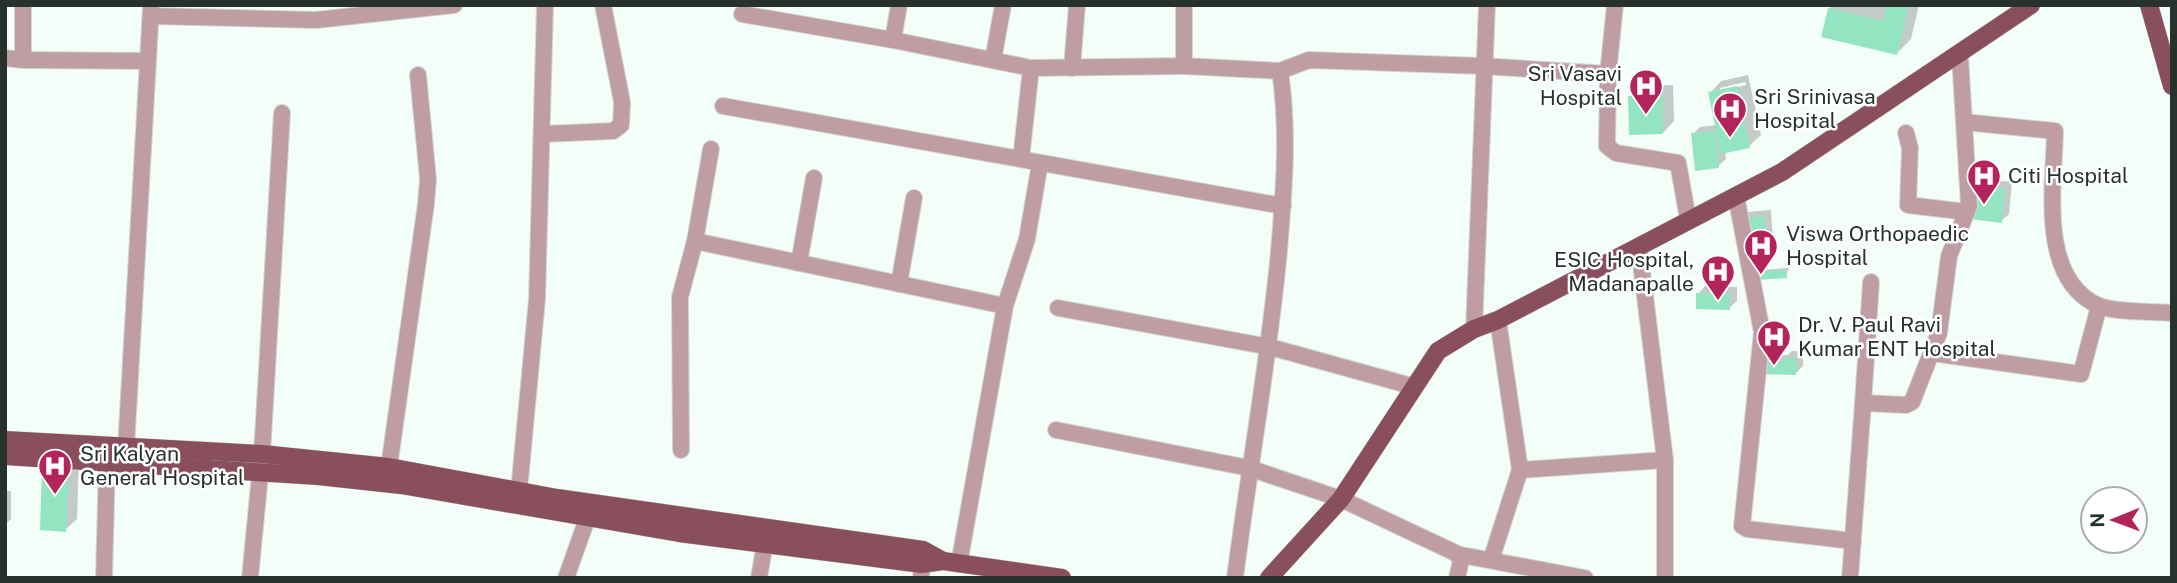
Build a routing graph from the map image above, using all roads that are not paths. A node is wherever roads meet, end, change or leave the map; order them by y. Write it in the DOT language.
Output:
graph roads {
  1 [pos="23,5"];
  2 [pos="454,5"];
  3 [pos="545,5"];
  4 [pos="603,5"];
  5 [pos="899,5"];
  6 [pos="1003,5"];
  7 [pos="1077,5"];
  8 [pos="1184,5"];
  9 [pos="1486,5"];
  10 [pos="1615,5"];
  11 [pos="2031,5"];
  12 [pos="2149,5"];
  13 [pos="390,8"];
  14 [pos="151,11"];
  15 [pos="315,13"];
  16 [pos="785,13"];
  17 [pos="742,14"];
  18 [pos="893,40"];
  19 [pos="1960,55"];
  20 [pos="5,58"];
  21 [pos="23,60"];
  22 [pos="993,60"];
  23 [pos="148,61"];
  24 [pos="1184,66"];
  25 [pos="1482,66"];
  26 [pos="1031,68"];
  27 [pos="1072,68"];
  28 [pos="1280,71"];
  29 [pos="1608,74"];
  30 [pos="418,75"];
  31 [pos="2172,86"];
  32 [pos="723,106"];
  33 [pos="282,113"];
  34 [pos="1964,122"];
  35 [pos="1906,133"];
  36 [pos="543,134"];
  37 [pos="711,149"];
  38 [pos="1021,159"];
  39 [pos="1040,163"];
  40 [pos="814,178"];
  41 [pos="1736,196"];
  42 [pos="914,198"];
  43 [pos="1283,206"];
  44 [pos="1967,212"];
  45 [pos="1688,219"];
  46 [pos="695,241"];
  47 [pos="1639,247"];
  48 [pos="799,263"];
  49 [pos="1871,282"];
  50 [pos="899,284"];
  51 [pos="1005,306"];
  52 [pos="2099,306"];
  53 [pos="1058,309"];
  54 [pos="2172,313"];
  55 [pos="1498,320"];
  56 [pos="1474,329"];
  57 [pos="1270,347"];
  58 [pos="1932,354"];
  59 [pos="1415,387"];
  60 [pos="1863,403"];
  61 [pos="1056,430"];
  62 [pos="5,440"];
  63 [pos="126,448"];
  64 [pos="681,450"];
  65 [pos="262,454"];
  66 [pos="5,456"];
  67 [pos="1665,460"];
  68 [pos="107,461"];
  69 [pos="389,467"];
  70 [pos="1249,468"];
  71 [pos="1520,470"];
  72 [pos="259,473"];
  73 [pos="519,491"];
  74 [pos="1341,499"];
  75 [pos="680,514"];
  76 [pos="587,519"];
  77 [pos="679,533"];
  78 [pos="1853,541"];
  79 [pos="765,543"];
  80 [pos="1456,554"];
  81 [pos="1491,560"];
  82 [pos="951,563"];
  83 [pos="922,564"];
  84 [pos="104,578"];
  85 [pos="250,578"];
  86 [pos="566,578"];
  87 [pos="759,578"];
  88 [pos="1062,578"];
  89 [pos="1235,578"];
  90 [pos="1269,578"];
  91 [pos="1457,578"];
  92 [pos="1586,578"];
  93 [pos="1665,578"];
  94 [pos="1850,578"];
  1 -- 21 [label="street"];
  2 -- 13 [label="street"];
  3 -- 36 [label="street"];
  4 -- 36 [label="street"];
  5 -- 18 [label="street"];
  6 -- 22 [label="street"];
  7 -- 27 [label="street"];
  8 -- 24 [label="street"];
  9 -- 25 [label="street"];
  10 -- 29 [label="street"];
  11 -- 19 [label="main road"];
  12 -- 31 [label="main road"];
  13 -- 15 [label="street"];
  14 -- 15 [label="street"];
  14 -- 23 [label="street"];
  16 -- 17 [label="street"];
  16 -- 18 [label="street"];
  18 -- 22 [label="street"];
  19 -- 34 [label="street"];
  19 -- 41 [label="main road"];
  20 -- 21 [label="street"];
  21 -- 23 [label="street"];
  22 -- 26 [label="street"];
  23 -- 63 [label="street"];
  24 -- 27 [label="street"];
  24 -- 28 [label="street"];
  25 -- 28 [label="street"];
  25 -- 29 [label="street"];
  25 -- 56 [label="street"];
  26 -- 27 [label="street"];
  26 -- 38 [label="street"];
  28 -- 43 [label="street"];
  29 -- 45 [label="street"];
  30 -- 69 [label="street"];
  32 -- 38 [label="street"];
  33 -- 65 [label="street"];
  34 -- 44 [label="street"];
  34 -- 52 [label="street"];
  35 -- 44 [label="street"];
  36 -- 73 [label="street"];
  37 -- 46 [label="street"];
  38 -- 39 [label="street"];
  39 -- 43 [label="street"];
  39 -- 51 [label="street"];
  40 -- 48 [label="street"];
  41 -- 45 [label="main road"];
  41 -- 78 [label="street"];
  42 -- 50 [label="street"];
  43 -- 57 [label="street"];
  44 -- 58 [label="street"];
  45 -- 47 [label="main road"];
  46 -- 48 [label="street"];
  46 -- 64 [label="street"];
  47 -- 55 [label="main road"];
  47 -- 67 [label="street"];
  48 -- 50 [label="street"];
  49 -- 60 [label="street"];
  50 -- 51 [label="street"];
  51 -- 82 [label="street"];
  52 -- 54 [label="street"];
  52 -- 58 [label="street"];
  53 -- 57 [label="street"];
  55 -- 56 [label="main road"];
  55 -- 71 [label="street"];
  56 -- 59 [label="main road"];
  57 -- 59 [label="street"];
  57 -- 70 [label="street"];
  58 -- 60 [label="street"];
  59 -- 74 [label="main road"];
  60 -- 78 [label="street"];
  61 -- 70 [label="street"];
  62 -- 63 [label="main road"];
  63 -- 65 [label="main road"];
  65 -- 69 [label="main road"];
  65 -- 72 [label="street"];
  66 -- 68 [label="main road"];
  67 -- 71 [label="street"];
  67 -- 93 [label="street"];
  68 -- 72 [label="main road"];
  68 -- 84 [label="street"];
  69 -- 73 [label="main road"];
  70 -- 74 [label="street"];
  70 -- 89 [label="street"];
  71 -- 81 [label="street"];
  72 -- 76 [label="main road"];
  72 -- 85 [label="street"];
  73 -- 75 [label="main road"];
  74 -- 80 [label="street"];
  74 -- 90 [label="main road"];
  75 -- 77 [label="main road"];
  75 -- 83 [label="main road"];
  76 -- 77 [label="main road"];
  76 -- 86 [label="street"];
  77 -- 79 [label="main road"];
  78 -- 94 [label="street"];
  79 -- 83 [label="main road"];
  79 -- 87 [label="street"];
  80 -- 81 [label="street"];
  80 -- 91 [label="street"];
  81 -- 92 [label="street"];
  82 -- 83 [label="main road"];
  82 -- 88 [label="main road"];
}
